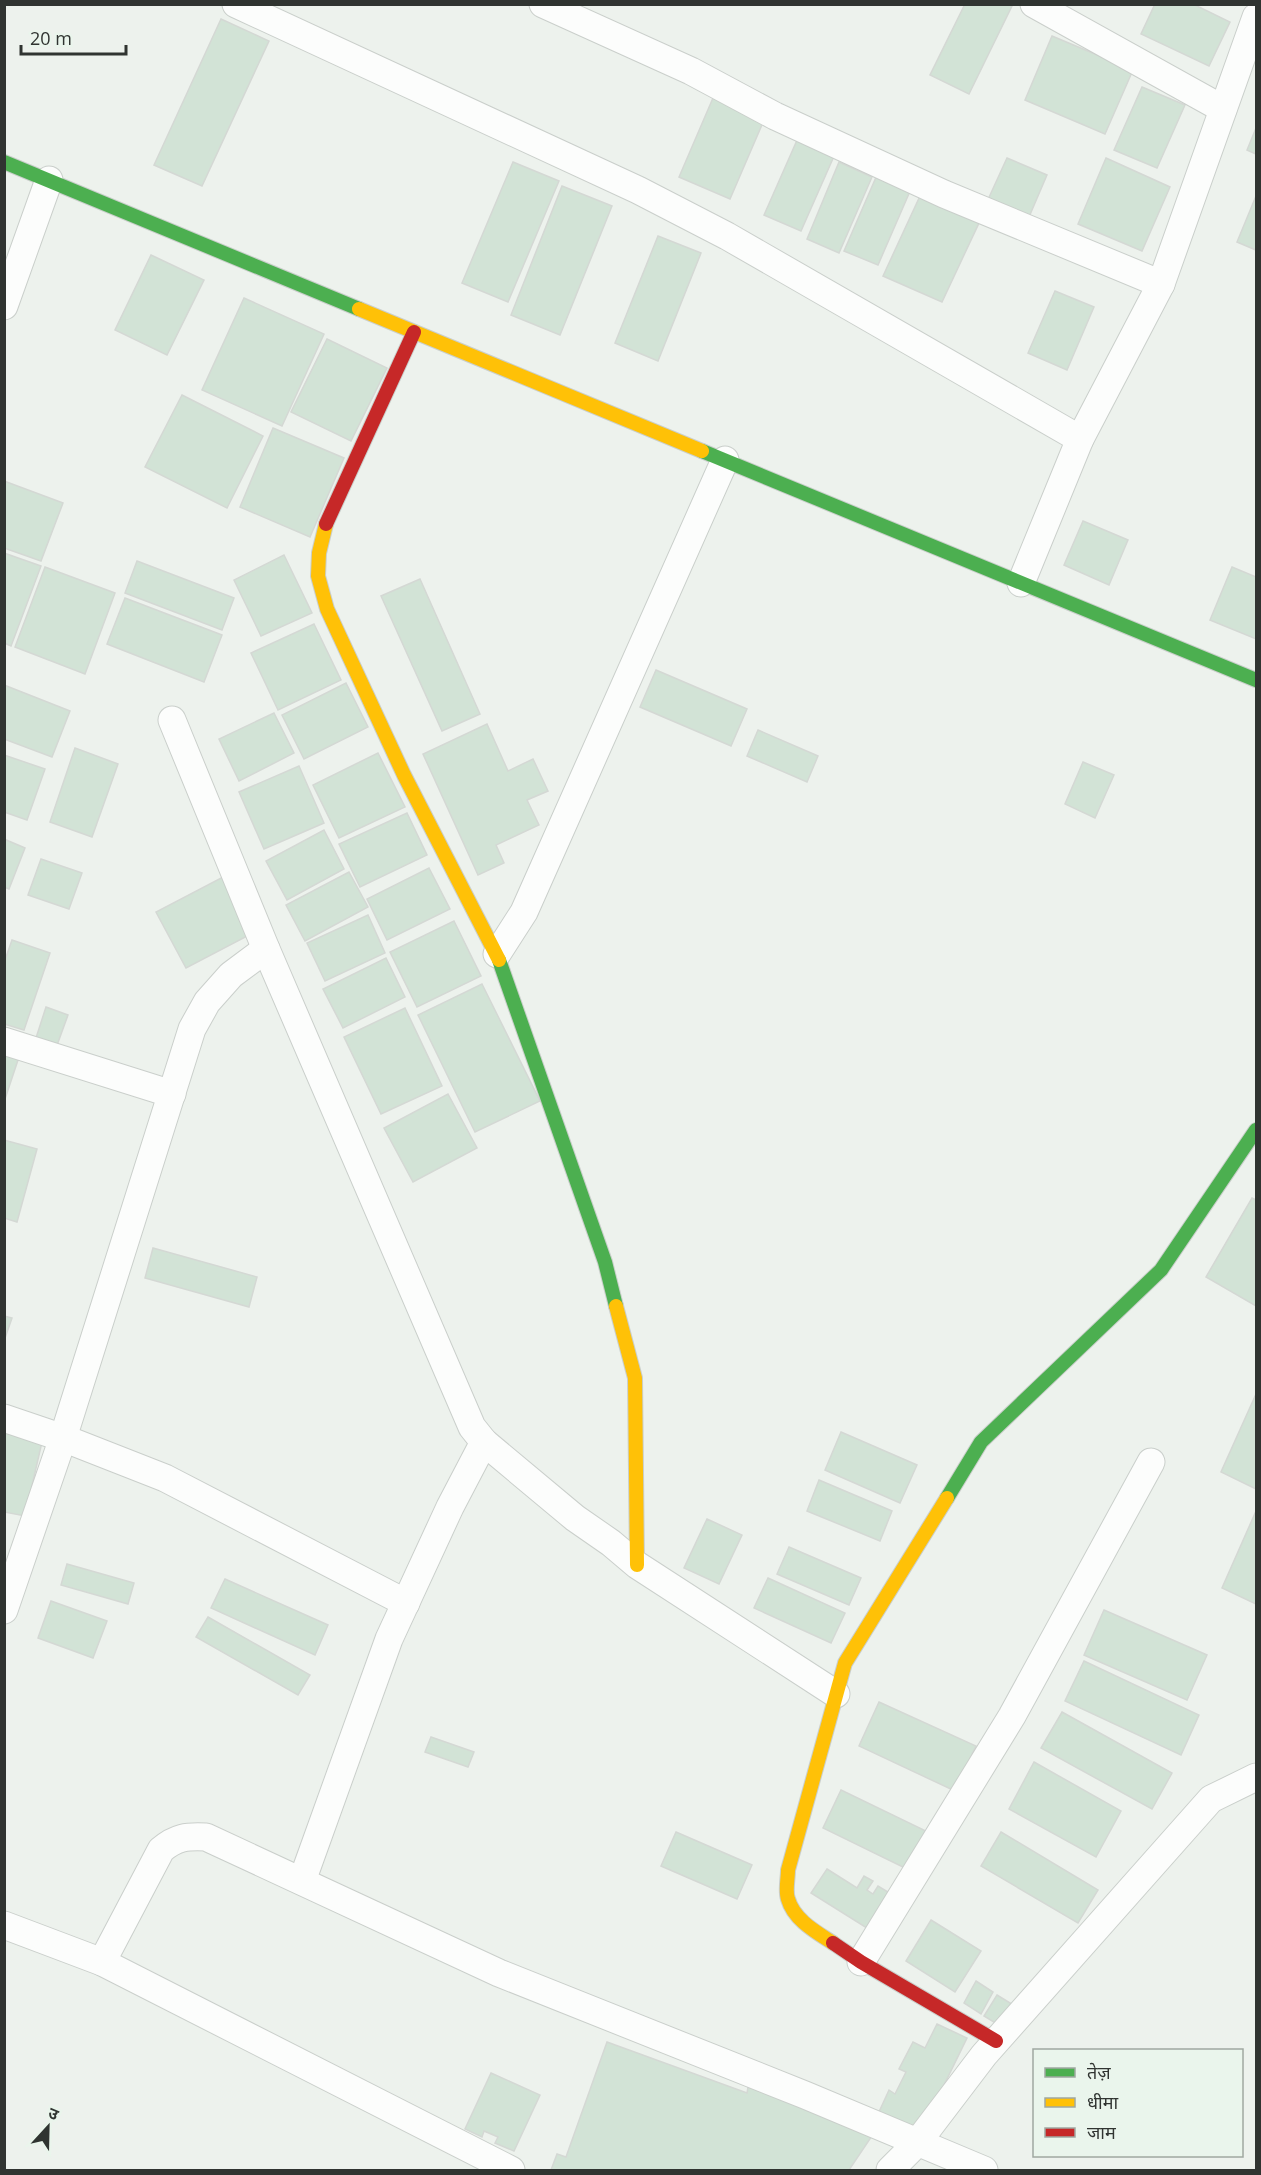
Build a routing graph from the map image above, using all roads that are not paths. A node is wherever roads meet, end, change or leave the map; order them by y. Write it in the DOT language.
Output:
graph roads {
  1 [pos="236,4"];
  2 [pos="543,4"];
  3 [pos="1034,4"];
  4 [pos="1257,17"];
  5 [pos="1223,109"];
  6 [pos="4,162"];
  7 [pos="49,180"];
  8 [pos="1161,284"];
  9 [pos="4,306"];
  10 [pos="414,332"];
  11 [pos="1080,439"];
  12 [pos="725,460"];
  13 [pos="1021,583"];
  14 [pos="1257,680"];
  15 [pos="172,720"];
  16 [pos="266,949"];
  17 [pos="497,954"];
  18 [pos="4,1041"];
  19 [pos="172,1094"];
  20 [pos="1257,1130"];
  21 [pos="4,1418"];
  22 [pos="63,1438"];
  23 [pos="484,1442"];
  24 [pos="1151,1462"];
  25 [pos="637,1565"];
  26 [pos="406,1603"];
  27 [pos="4,1610"];
  28 [pos="836,1694"];
  29 [pos="1257,1777"];
  30 [pos="302,1881"];
  31 [pos="4,1925"];
  32 [pos="102,1962"];
  33 [pos="861,1962"];
  34 [pos="996,2041"];
  35 [pos="917,2143"];
  36 [pos="511,2170"];
  37 [pos="890,2170"];
  38 [pos="984,2170"];
  1 -- 11 [label="street"];
  2 -- 8 [label="street"];
  3 -- 5 [label="street"];
  4 -- 5 [label="street"];
  5 -- 8 [label="street"];
  6 -- 7 [label="street"];
  7 -- 9 [label="street"];
  7 -- 10 [label="street"];
  8 -- 11 [label="street"];
  10 -- 12 [label="street"];
  10 -- 17 [label="street"];
  11 -- 13 [label="street"];
  12 -- 13 [label="street"];
  12 -- 17 [label="street"];
  13 -- 14 [label="street"];
  15 -- 16 [label="street"];
  16 -- 19 [label="street"];
  16 -- 23 [label="street"];
  17 -- 25 [label="street"];
  18 -- 19 [label="street"];
  19 -- 22 [label="street"];
  20 -- 28 [label="street"];
  21 -- 22 [label="street"];
  22 -- 26 [label="street"];
  22 -- 27 [label="street"];
  23 -- 25 [label="street"];
  23 -- 26 [label="street"];
  24 -- 33 [label="street"];
  25 -- 28 [label="street"];
  26 -- 30 [label="street"];
  28 -- 33 [label="street"];
  29 -- 34 [label="street"];
  30 -- 32 [label="street"];
  30 -- 35 [label="street"];
  31 -- 32 [label="street"];
  32 -- 36 [label="street"];
  33 -- 34 [label="street"];
  34 -- 35 [label="street"];
  35 -- 37 [label="street"];
  35 -- 38 [label="street"];
}
